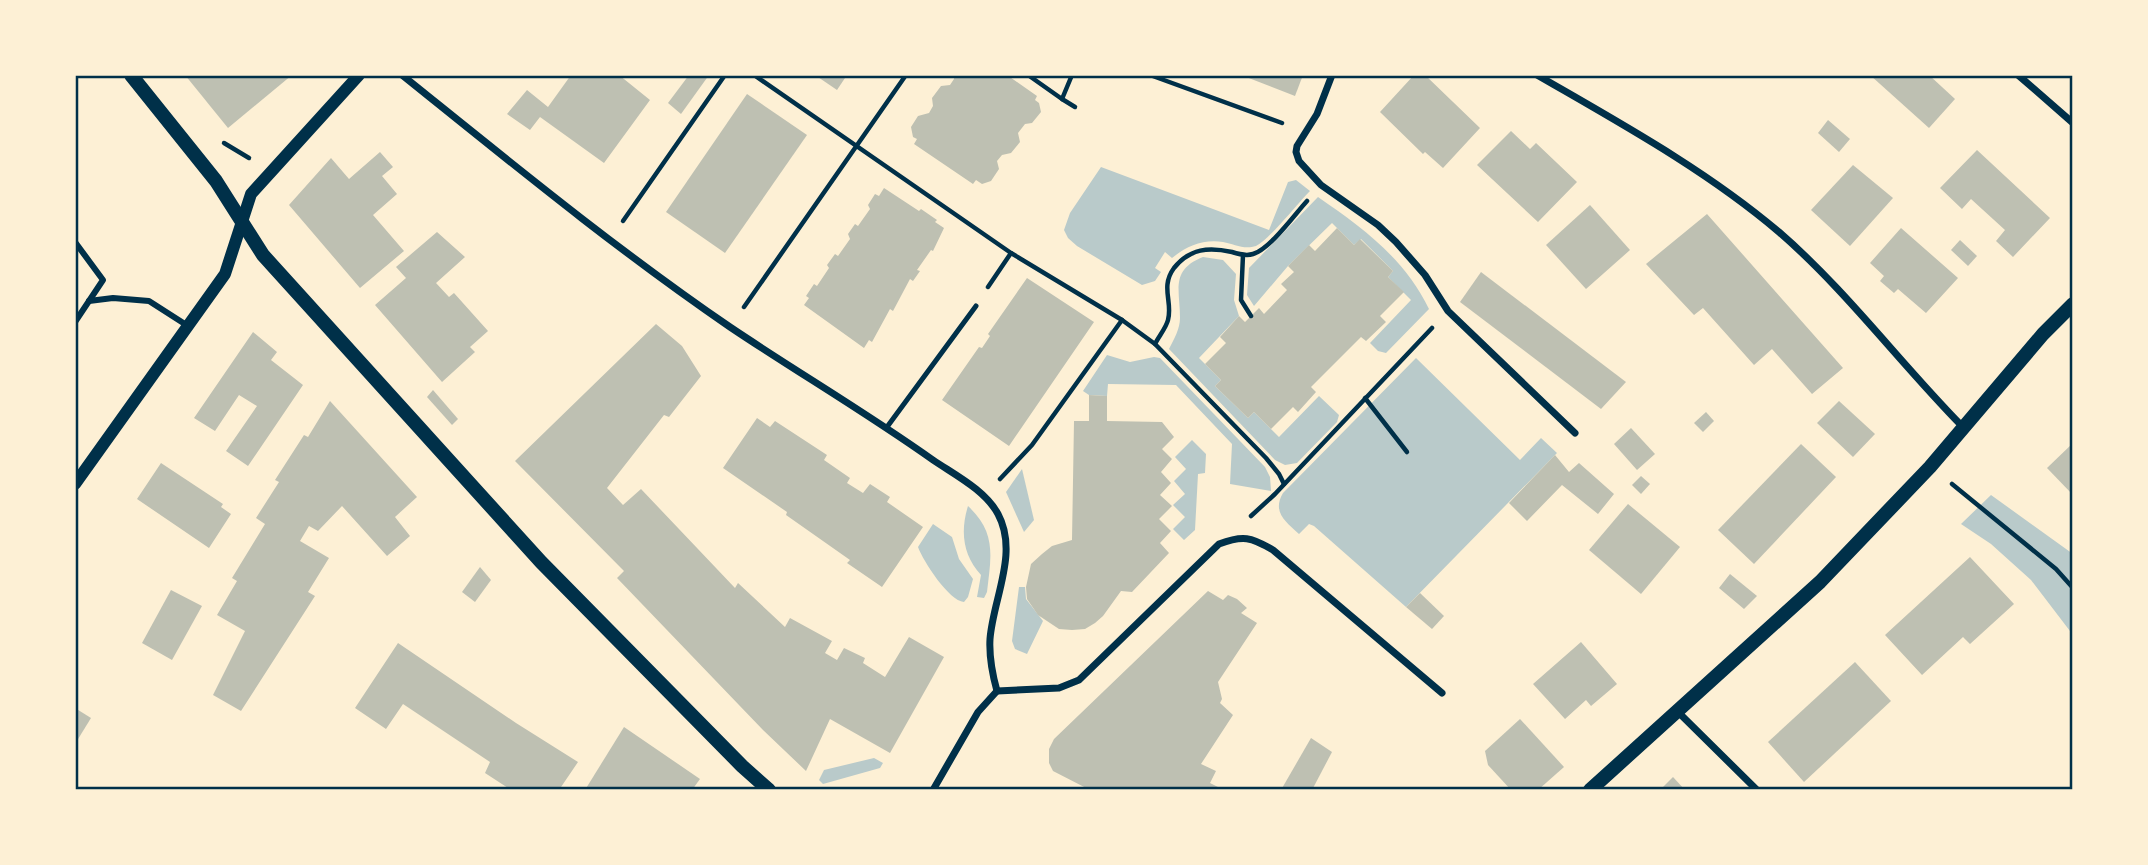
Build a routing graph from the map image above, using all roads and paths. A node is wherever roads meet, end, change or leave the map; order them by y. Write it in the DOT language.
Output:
graph roads {
  1 [pos="131,75"];
  2 [pos="359,75"];
  3 [pos="402,75"];
  4 [pos="725,75"];
  5 [pos="754,75"];
  6 [pos="906,75"];
  7 [pos="1028,75"];
  8 [pos="1072,75"];
  9 [pos="1150,75"];
  10 [pos="1332,75"];
  11 [pos="1537,75"];
  12 [pos="2018,75"];
  13 [pos="1062,99"];
  14 [pos="1075,107"];
  15 [pos="2073,123"];
  16 [pos="1306,131"];
  17 [pos="857,145"];
  18 [pos="258,149"];
  19 [pos="196,157"];
  20 [pos="1321,185"];
  21 [pos="241,223"];
  22 [pos="611,239"];
  23 [pos="75,242"];
  24 [pos="1011,253"];
  25 [pos="1243,255"];
  26 [pos="89,301"];
  27 [pos="2073,304"];
  28 [pos="975,306"];
  29 [pos="1448,312"];
  30 [pos="1251,316"];
  31 [pos="1122,320"];
  32 [pos="75,322"];
  33 [pos="730,326"];
  34 [pos="188,327"];
  35 [pos="1155,344"];
  36 [pos="1365,398"];
  37 [pos="1962,426"];
  38 [pos="887,427"];
  39 [pos="1575,433"];
  40 [pos="1407,452"];
  41 [pos="1930,467"];
  42 [pos="75,484"];
  43 [pos="1284,484"];
  44 [pos="984,495"];
  45 [pos="1219,544"];
  46 [pos="2073,588"];
  47 [pos="997,691"];
  48 [pos="1442,693"];
  49 [pos="1677,710"];
  50 [pos="769,790"];
  51 [pos="933,790"];
  52 [pos="1590,790"];
  53 [pos="1757,790"];
  1 -- 19 [label="main road"];
  2 -- 21 [label="street"];
  3 -- 22 [label="street"];
  4 -- 22 [label="path"];
  5 -- 17 [label="path"];
  6 -- 17 [label="path"];
  7 -- 13 [label="path"];
  8 -- 13 [label="path"];
  9 -- 16 [label="path"];
  10 -- 16 [label="street"];
  11 -- 37 [label="street"];
  12 -- 15 [label="street"];
  13 -- 14 [label="path"];
  16 -- 20 [label="street"];
  17 -- 24 [label="path"];
  17 -- 33 [label="path"];
  18 -- 19 [label="path"];
  19 -- 21 [label="main road"];
  20 -- 25 [label="path"];
  20 -- 29 [label="street"];
  21 -- 34 [label="street"];
  21 -- 50 [label="main road"];
  22 -- 33 [label="street"];
  23 -- 26 [label="street"];
  24 -- 28 [label="path"];
  24 -- 31 [label="path"];
  25 -- 30 [label="path"];
  25 -- 35 [label="path"];
  26 -- 32 [label="street"];
  26 -- 34 [label="street"];
  27 -- 37 [label="main road"];
  28 -- 38 [label="lane"];
  29 -- 36 [label="path"];
  29 -- 39 [label="street"];
  31 -- 35 [label="path"];
  31 -- 44 [label="path"];
  33 -- 38 [label="street"];
  34 -- 42 [label="street"];
  35 -- 43 [label="path"];
  36 -- 40 [label="path"];
  36 -- 43 [label="path"];
  37 -- 41 [label="main road"];
  38 -- 44 [label="street"];
  41 -- 46 [label="path"];
  41 -- 49 [label="main road"];
  43 -- 45 [label="path"];
  44 -- 47 [label="street"];
  45 -- 47 [label="street"];
  45 -- 48 [label="street"];
  47 -- 51 [label="street"];
  49 -- 52 [label="main road"];
  49 -- 53 [label="street"];
}
